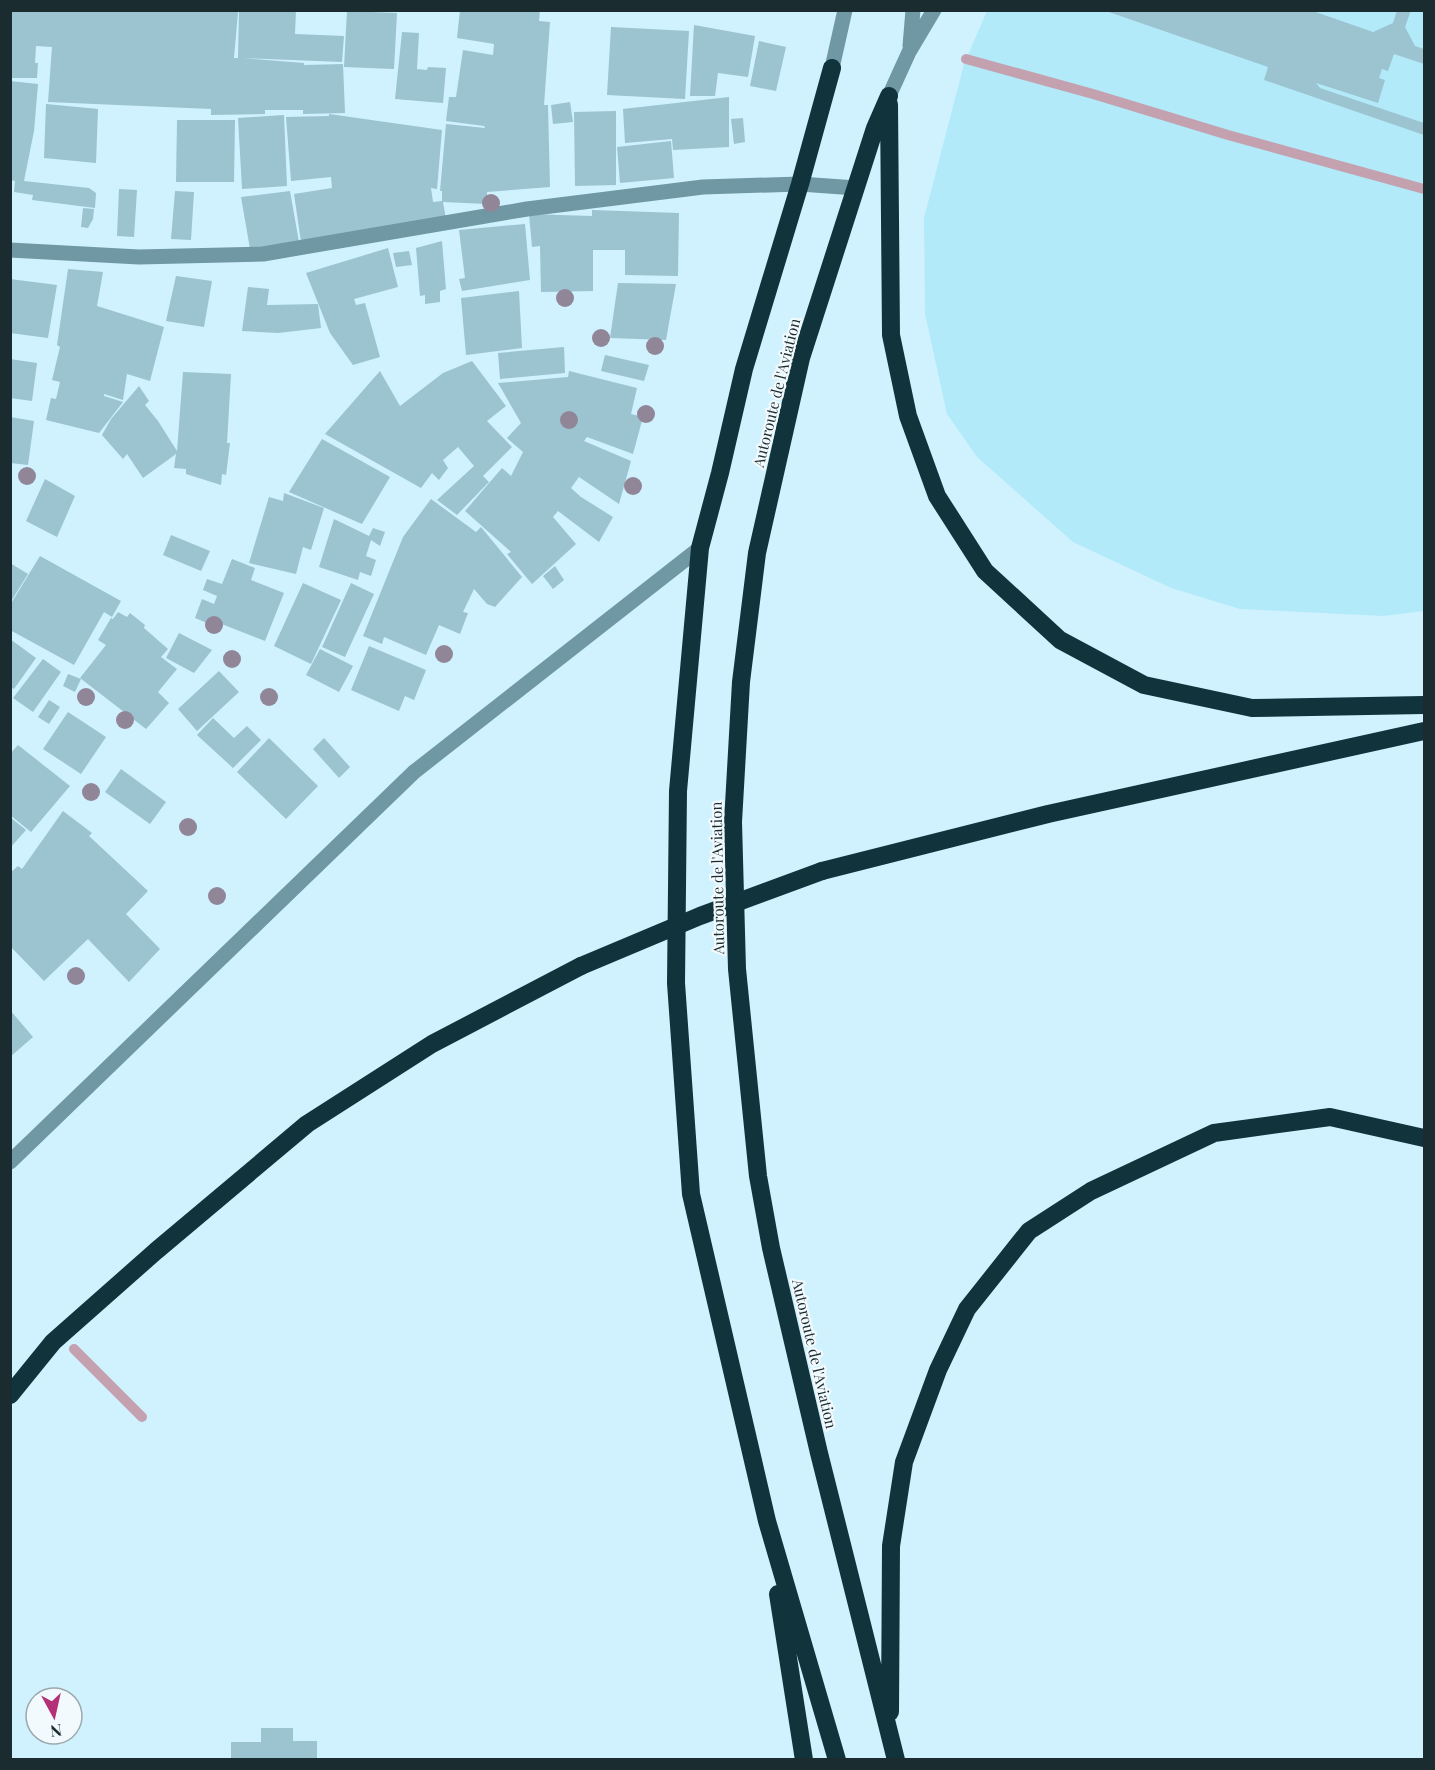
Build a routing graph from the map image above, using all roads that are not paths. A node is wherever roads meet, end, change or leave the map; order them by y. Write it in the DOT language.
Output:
graph roads {
  1 [pos="845,10"];
  2 [pos="913,10"];
  3 [pos="934,10"];
  4 [pos="909,52"];
  5 [pos="832,68"];
  6 [pos="889,96"];
  7 [pos="800,184"];
  8 [pos="856,188"];
  9 [pos="10,250"];
  10 [pos="700,548"];
  11 [pos="1425,705"];
  12 [pos="1425,731"];
  13 [pos="1425,1138"];
  14 [pos="10,1162"];
  15 [pos="10,1395"];
  16 [pos="767,1521"];
  17 [pos="890,1738"];
  18 [pos="804,1760"];
  19 [pos="837,1760"];
  20 [pos="896,1760"];
  1 -- 5 [label="street"];
  2 -- 4 [label="street"];
  3 -- 4 [label="street, Autoroute de l'Aviation"];
  4 -- 6 [label="street, Autoroute de l'Aviation"];
  5 -- 7 [label="highway"];
  6 -- 8 [label="highway, Autoroute de l'Aviation"];
  6 -- 11 [label="highway"];
  7 -- 8 [label="street"];
  7 -- 9 [label="street"];
  7 -- 10 [label="highway"];
  8 -- 17 [label="highway, Autoroute de l'Aviation"];
  10 -- 14 [label="street"];
  10 -- 16 [label="highway"];
  12 -- 15 [label="highway, bridge"];
  13 -- 17 [label="highway"];
  16 -- 18 [label="highway"];
  16 -- 19 [label="highway"];
  17 -- 20 [label="highway, Autoroute de l'Aviation"];
}
